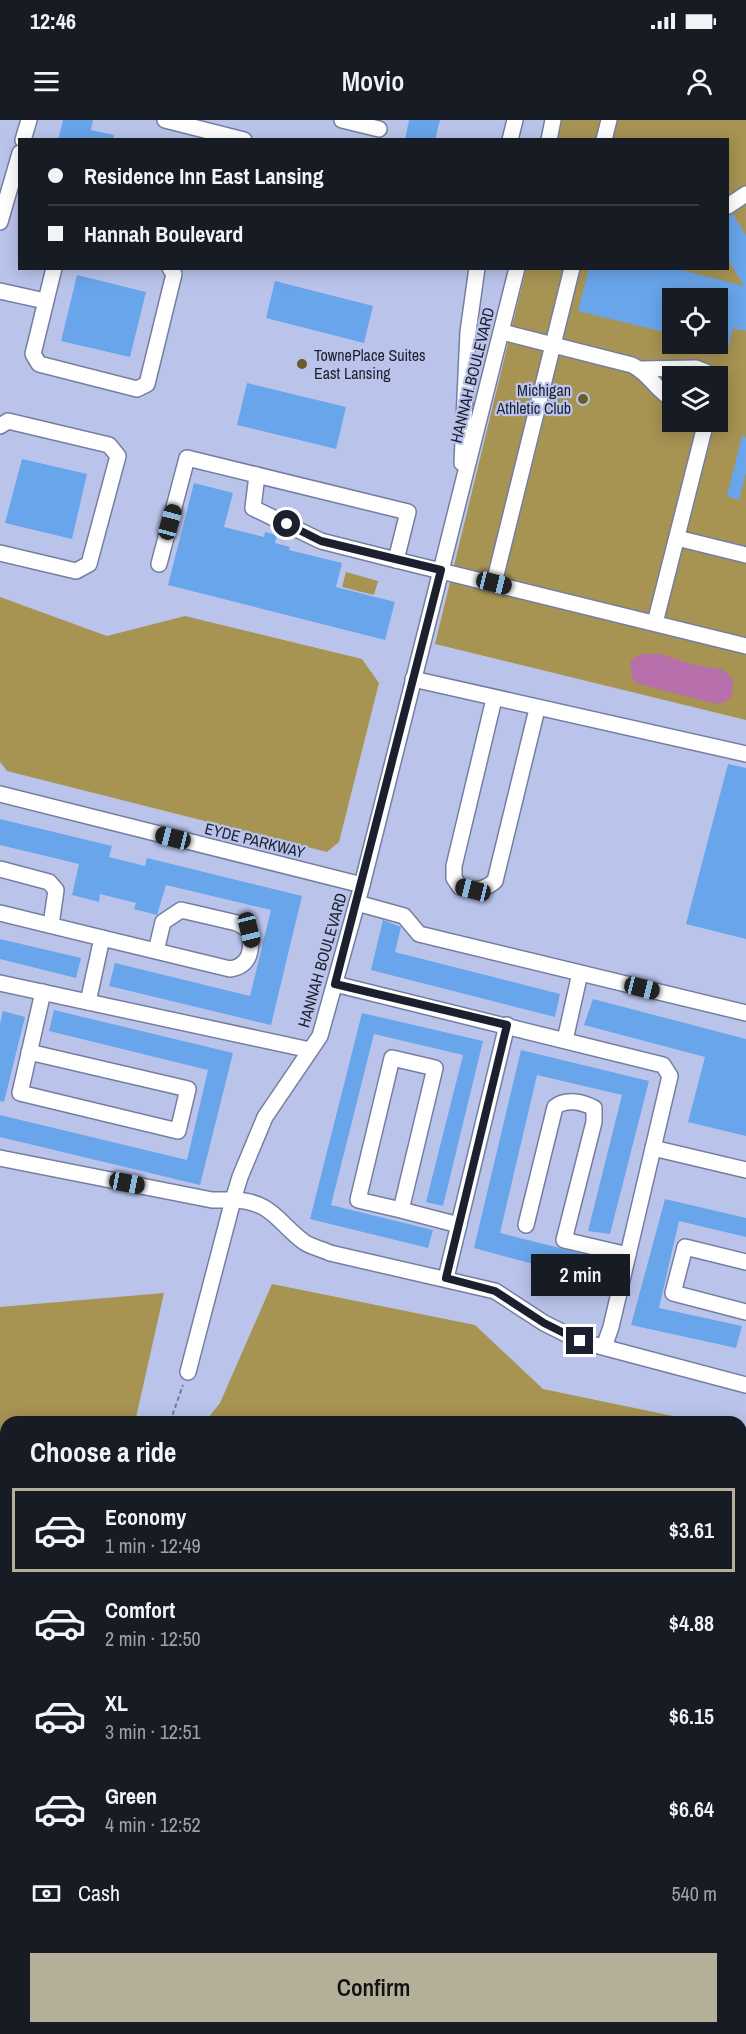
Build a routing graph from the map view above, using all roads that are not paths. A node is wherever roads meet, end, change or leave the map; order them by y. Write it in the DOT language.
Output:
graph roads {
  1 [pos="29,120"];
  2 [pos="165,120"];
  3 [pos="342,120"];
  4 [pos="515,120"];
  5 [pos="553,120"];
  6 [pos="609,120"];
  7 [pos="378,129"];
  8 [pos="24,138"];
  9 [pos="236,138"];
  10 [pos="510,138"];
  11 [pos="549,138"];
  12 [pos="604,138"];
  13 [pos="17,173"];
  14 [pos="746,194"];
  15 [pos="729,205"];
  16 [pos="0,222"];
  17 [pos="53,270"];
  18 [pos="171,270"];
  19 [pos="477,270"];
  20 [pos="518,270"];
  21 [pos="572,270"];
  22 [pos="0,291"];
  23 [pos="45,301"];
  24 [pos="502,332"];
  25 [pos="553,345"];
  26 [pos="640,369"];
  27 [pos="662,369"];
  28 [pos="662,393"];
  29 [pos="0,426"];
  30 [pos="703,432"];
  31 [pos="257,475"];
  32 [pos="460,490"];
  33 [pos="676,538"];
  34 [pos="0,552"];
  35 [pos="746,555"];
  36 [pos="396,560"];
  37 [pos="159,564"];
  38 [pos="441,570"];
  39 [pos="494,583"];
  40 [pos="655,623"];
  41 [pos="746,646"];
  42 [pos="413,679"];
  43 [pos="494,699"];
  44 [pos="537,709"];
  45 [pos="746,754"];
  46 [pos="0,794"];
  47 [pos="0,869"];
  48 [pos="362,885"];
  49 [pos="357,903"];
  50 [pos="0,913"];
  51 [pos="51,925"];
  52 [pos="102,938"];
  53 [pos="156,951"];
  54 [pos="580,973"];
  55 [pos="0,983"];
  56 [pos="335,984"];
  57 [pos="43,992"];
  58 [pos="88,1002"];
  59 [pos="746,1013"];
  60 [pos="507,1025"];
  61 [pos="566,1040"];
  62 [pos="310,1050"];
  63 [pos="29,1052"];
  64 [pos="653,1148"];
  65 [pos="0,1158"];
  66 [pos="746,1170"];
  67 [pos="233,1200"];
  68 [pos="401,1210"];
  69 [pos="459,1225"];
  70 [pos="526,1225"];
  71 [pos="628,1255"];
  72 [pos="746,1262"];
  73 [pos="446,1278"];
  74 [pos="746,1312"];
  75 [pos="604,1347"];
  76 [pos="188,1372"];
  77 [pos="746,1384"];
  1 -- 8 [label="street"];
  2 -- 9 [label="street"];
  3 -- 7 [label="street"];
  4 -- 10 [label="street"];
  5 -- 11 [label="street"];
  6 -- 12 [label="street"];
  13 -- 16 [label="street"];
  14 -- 15 [label="street"];
  17 -- 23 [label="street"];
  18 -- 23 [label="street"];
  19 -- 32 [label="street, HANNAH BOULEVARD"];
  20 -- 24 [label="street, HANNAH BOULEVARD"];
  21 -- 25 [label="street"];
  22 -- 23 [label="street"];
  24 -- 25 [label="street"];
  24 -- 32 [label="street, HANNAH BOULEVARD"];
  25 -- 26 [label="street"];
  25 -- 39 [label="street"];
  26 -- 27 [label="street"];
  26 -- 28 [label="street"];
  29 -- 34 [label="street"];
  30 -- 33 [label="street"];
  31 -- 36 [label="street"];
  31 -- 36 [label="street"];
  31 -- 37 [label="street"];
  32 -- 38 [label="street, HANNAH BOULEVARD"];
  33 -- 35 [label="street"];
  33 -- 40 [label="street"];
  36 -- 38 [label="street"];
  38 -- 39 [label="street"];
  38 -- 42 [label="street, HANNAH BOULEVARD"];
  39 -- 40 [label="street"];
  40 -- 41 [label="street"];
  42 -- 43 [label="street"];
  42 -- 48 [label="street, HANNAH BOULEVARD"];
  43 -- 44 [label="street"];
  43 -- 44 [label="street"];
  44 -- 45 [label="street"];
  46 -- 48 [label="street, EYDE PARKWAY"];
  47 -- 51 [label="street"];
  48 -- 49 [label="street, HANNAH BOULEVARD"];
  49 -- 54 [label="street"];
  49 -- 56 [label="street, HANNAH BOULEVARD"];
  50 -- 51 [label="street"];
  51 -- 52 [label="street"];
  52 -- 53 [label="street"];
  52 -- 58 [label="street"];
  53 -- 53 [label="street"];
  54 -- 59 [label="street"];
  54 -- 61 [label="street"];
  55 -- 57 [label="street"];
  56 -- 60 [label="street"];
  56 -- 62 [label="street, HANNAH BOULEVARD"];
  57 -- 58 [label="street"];
  57 -- 63 [label="street"];
  58 -- 62 [label="street"];
  60 -- 61 [label="street"];
  60 -- 69 [label="street"];
  61 -- 64 [label="street"];
  62 -- 67 [label="street, HANNAH BOULEVARD"];
  63 -- 63 [label="street"];
  64 -- 66 [label="street"];
  64 -- 71 [label="street"];
  65 -- 67 [label="street"];
  67 -- 73 [label="street"];
  67 -- 76 [label="street, HANNAH BOULEVARD"];
  68 -- 68 [label="street"];
  68 -- 69 [label="street"];
  69 -- 73 [label="street"];
  70 -- 71 [label="street"];
  71 -- 75 [label="street"];
  72 -- 74 [label="street"];
  73 -- 75 [label="street"];
  75 -- 77 [label="street"];
}
